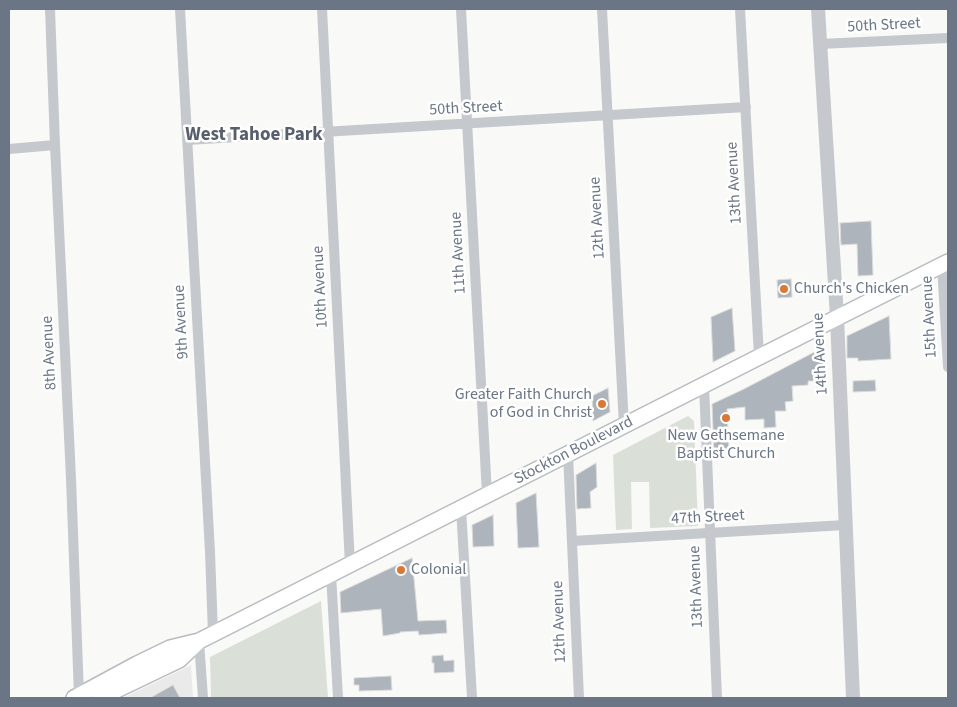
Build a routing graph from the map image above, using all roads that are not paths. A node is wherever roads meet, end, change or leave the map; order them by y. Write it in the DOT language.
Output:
graph roads {
  1 [pos="50,9"];
  2 [pos="180,9"];
  3 [pos="322,9"];
  4 [pos="461,9"];
  5 [pos="602,9"];
  6 [pos="740,9"];
  7 [pos="818,9"];
  8 [pos="948,38"];
  9 [pos="820,44"];
  10 [pos="746,107"];
  11 [pos="607,115"];
  12 [pos="467,124"];
  13 [pos="328,132"];
  14 [pos="187,140"];
  15 [pos="55,145"];
  16 [pos="9,149"];
  17 [pos="945,263"];
  18 [pos="837,317"];
  19 [pos="759,357"];
  20 [pos="948,367"];
  21 [pos="704,384"];
  22 [pos="624,426"];
  23 [pos="568,454"];
  24 [pos="487,495"];
  25 [pos="461,508"];
  26 [pos="845,525"];
  27 [pos="710,533"];
  28 [pos="572,541"];
  29 [pos="350,565"];
  30 [pos="331,574"];
  31 [pos="206,638"];
  32 [pos="77,697"];
  33 [pos="100,698"];
  34 [pos="203,698"];
  35 [pos="338,698"];
  36 [pos="472,698"];
  37 [pos="579,698"];
  38 [pos="717,698"];
  39 [pos="853,698"];
  1 -- 15 [label="street, 8th Avenue"];
  2 -- 14 [label="street, 9th Avenue"];
  3 -- 13 [label="street, 10th Avenue"];
  4 -- 12 [label="street, 11th Avenue"];
  5 -- 11 [label="street, 12th Avenue"];
  6 -- 10 [label="street, 13th Avenue"];
  7 -- 9 [label="street, 14th Avenue"];
  8 -- 9 [label="street, 50th Street"];
  9 -- 18 [label="street, 14th Avenue"];
  10 -- 11 [label="street, 50th Street"];
  10 -- 19 [label="street, 13th Avenue"];
  11 -- 12 [label="street, 50th Street"];
  11 -- 22 [label="street, 12th Avenue"];
  12 -- 13 [label="street, 50th Street"];
  12 -- 24 [label="street, 11th Avenue"];
  13 -- 14 [label="street, 50th Street"];
  13 -- 29 [label="street, 10th Avenue"];
  14 -- 31 [label="street, 9th Avenue"];
  15 -- 16 [label="street"];
  15 -- 32 [label="street, 8th Avenue"];
  17 -- 18 [label="main road, Stockton Boulevard"];
  17 -- 20 [label="street, 15th Avenue"];
  18 -- 19 [label="main road, Stockton Boulevard"];
  18 -- 26 [label="street, 14th Avenue"];
  19 -- 21 [label="main road, Stockton Boulevard"];
  21 -- 22 [label="main road, Stockton Boulevard"];
  21 -- 27 [label="street, 13th Avenue"];
  22 -- 23 [label="main road, Stockton Boulevard"];
  23 -- 24 [label="main road, Stockton Boulevard"];
  23 -- 28 [label="street, 12th Avenue"];
  24 -- 25 [label="main road, Stockton Boulevard"];
  25 -- 29 [label="main road, Stockton Boulevard"];
  25 -- 36 [label="street"];
  26 -- 27 [label="street, 47th Street"];
  26 -- 39 [label="street, 14th Avenue"];
  27 -- 28 [label="street, 47th Street"];
  27 -- 38 [label="street, 13th Avenue"];
  28 -- 37 [label="street, 12th Avenue"];
  29 -- 30 [label="main road, Stockton Boulevard"];
  30 -- 31 [label="main road, Stockton Boulevard"];
  30 -- 35 [label="street"];
  31 -- 32 [label="main road, Stockton Boulevard"];
  31 -- 33 [label="main road, Stockton Boulevard"];
  31 -- 34 [label="street, 9th Avenue"];
}
